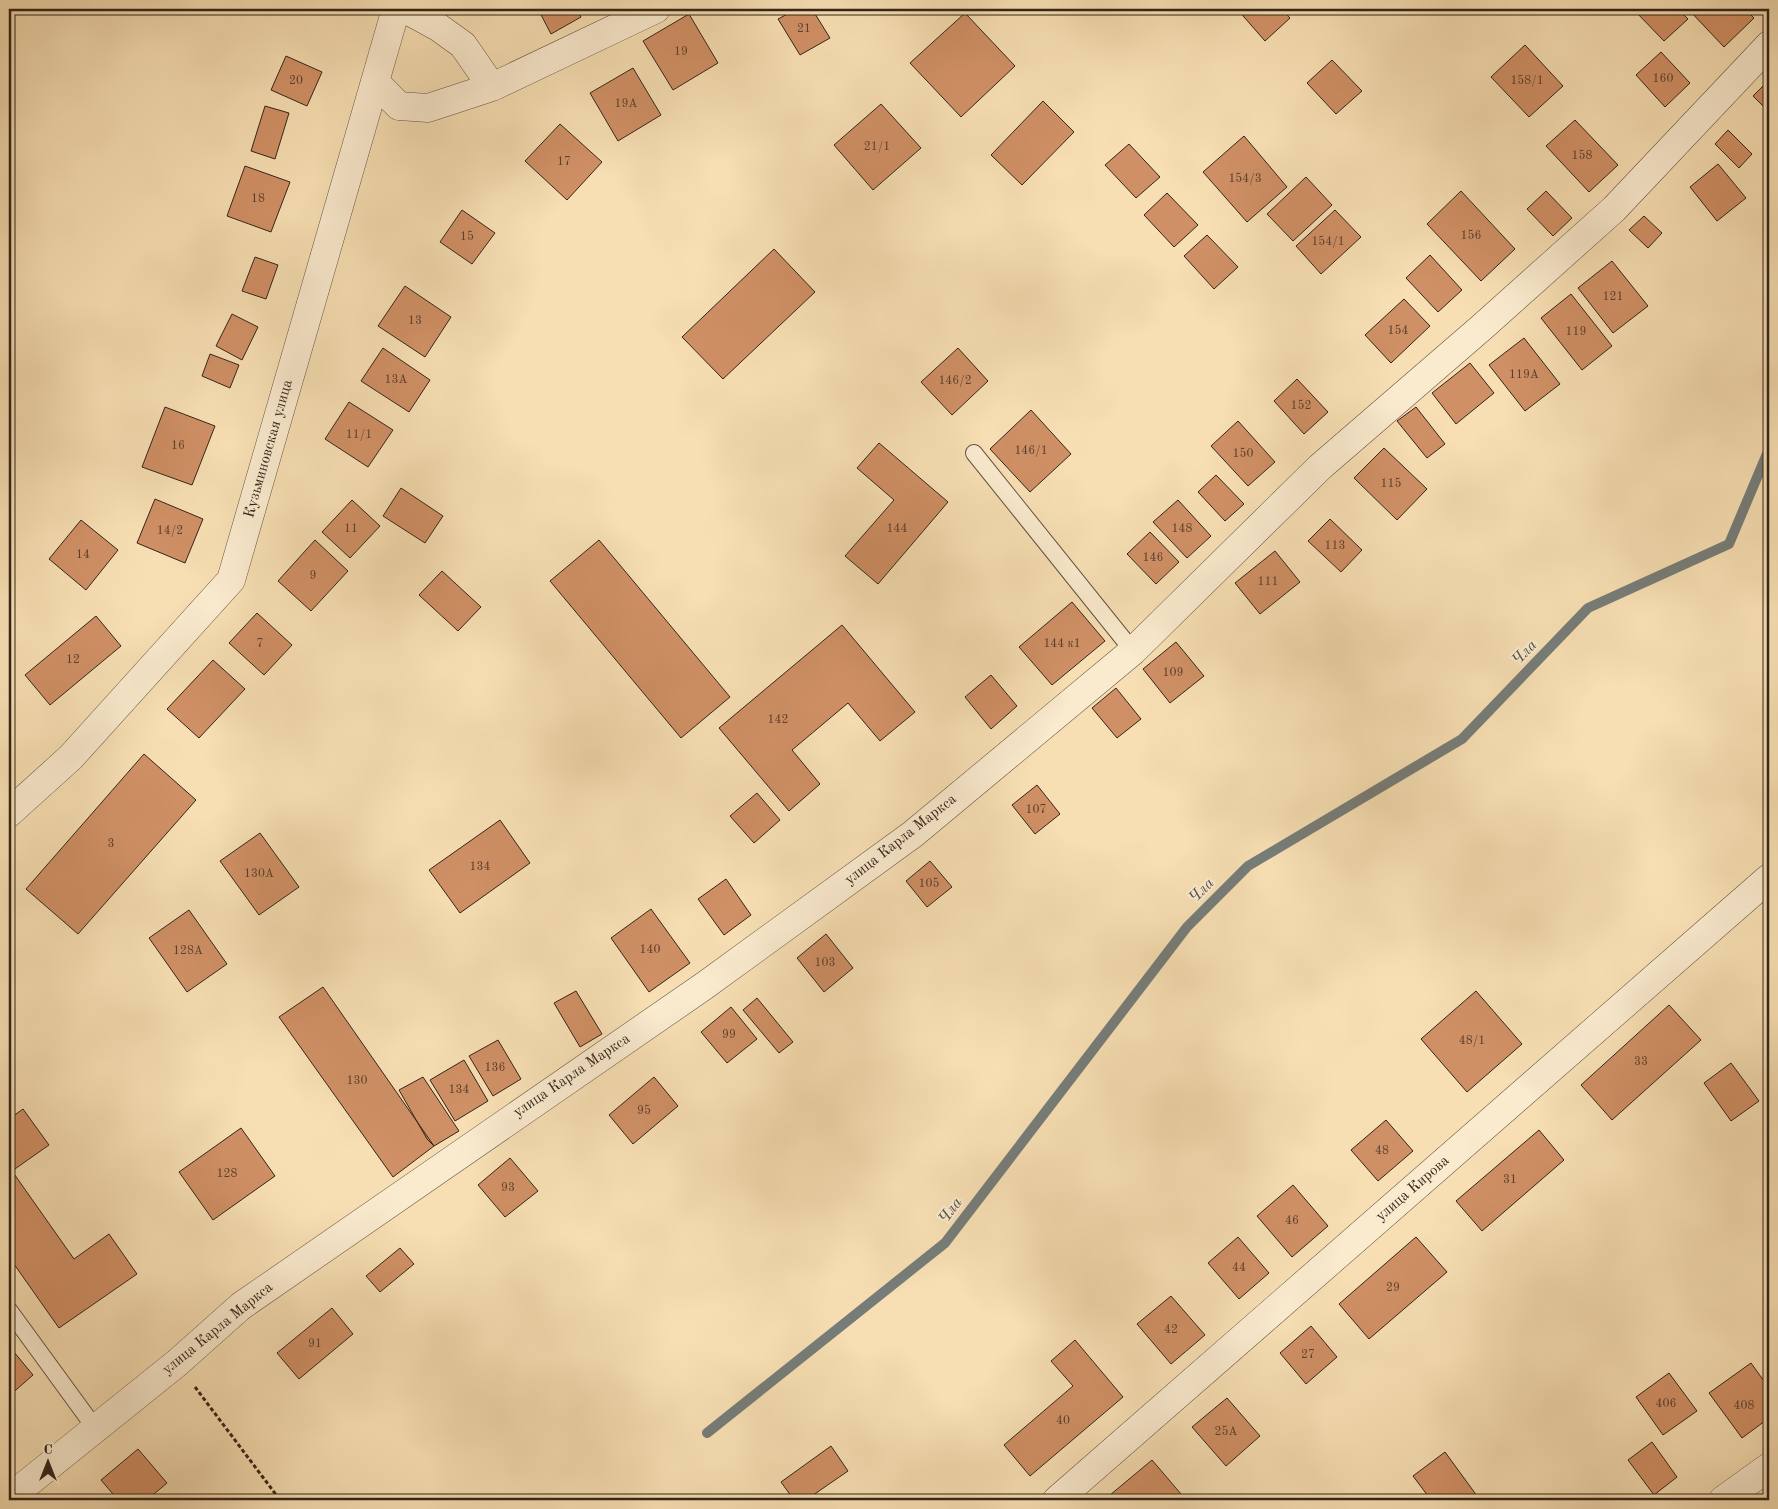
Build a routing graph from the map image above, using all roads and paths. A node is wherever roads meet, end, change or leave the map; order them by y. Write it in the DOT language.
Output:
graph roads {
  1 [pos="396,9"];
  2 [pos="405,9"];
  3 [pos="656,9"];
  4 [pos="1769,44"];
  5 [pos="375,82"];
  6 [pos="492,87"];
  7 [pos="974,453"];
  8 [pos="1133,651"];
  9 [pos="9,813"];
  10 [pos="1769,878"];
  11 [pos="9,1310"];
  12 [pos="177,1363"];
  13 [pos="95,1428"];
  14 [pos="1769,1467"];
  15 [pos="9,1498"];
  16 [pos="280,1500"];
  17 [pos="1056,1500"];
  18 [pos="1723,1500"];
  1 -- 5 [label="street, Кузьминовская улица"];
  2 -- 6 [label="street"];
  3 -- 6 [label="street"];
  4 -- 8 [label="street, улица Карла Маркса"];
  5 -- 6 [label="street"];
  5 -- 9 [label="street, Кузьминовская улица"];
  7 -- 8 [label="lane"];
  8 -- 12 [label="street, улица Карла Маркса"];
  10 -- 17 [label="street, улица Кирова"];
  11 -- 13 [label="lane"];
  12 -- 13 [label="street, улица Карла Маркса"];
  12 -- 16 [label="path"];
  13 -- 15 [label="street, улица Карла Маркса"];
  14 -- 18 [label="street"];
}
